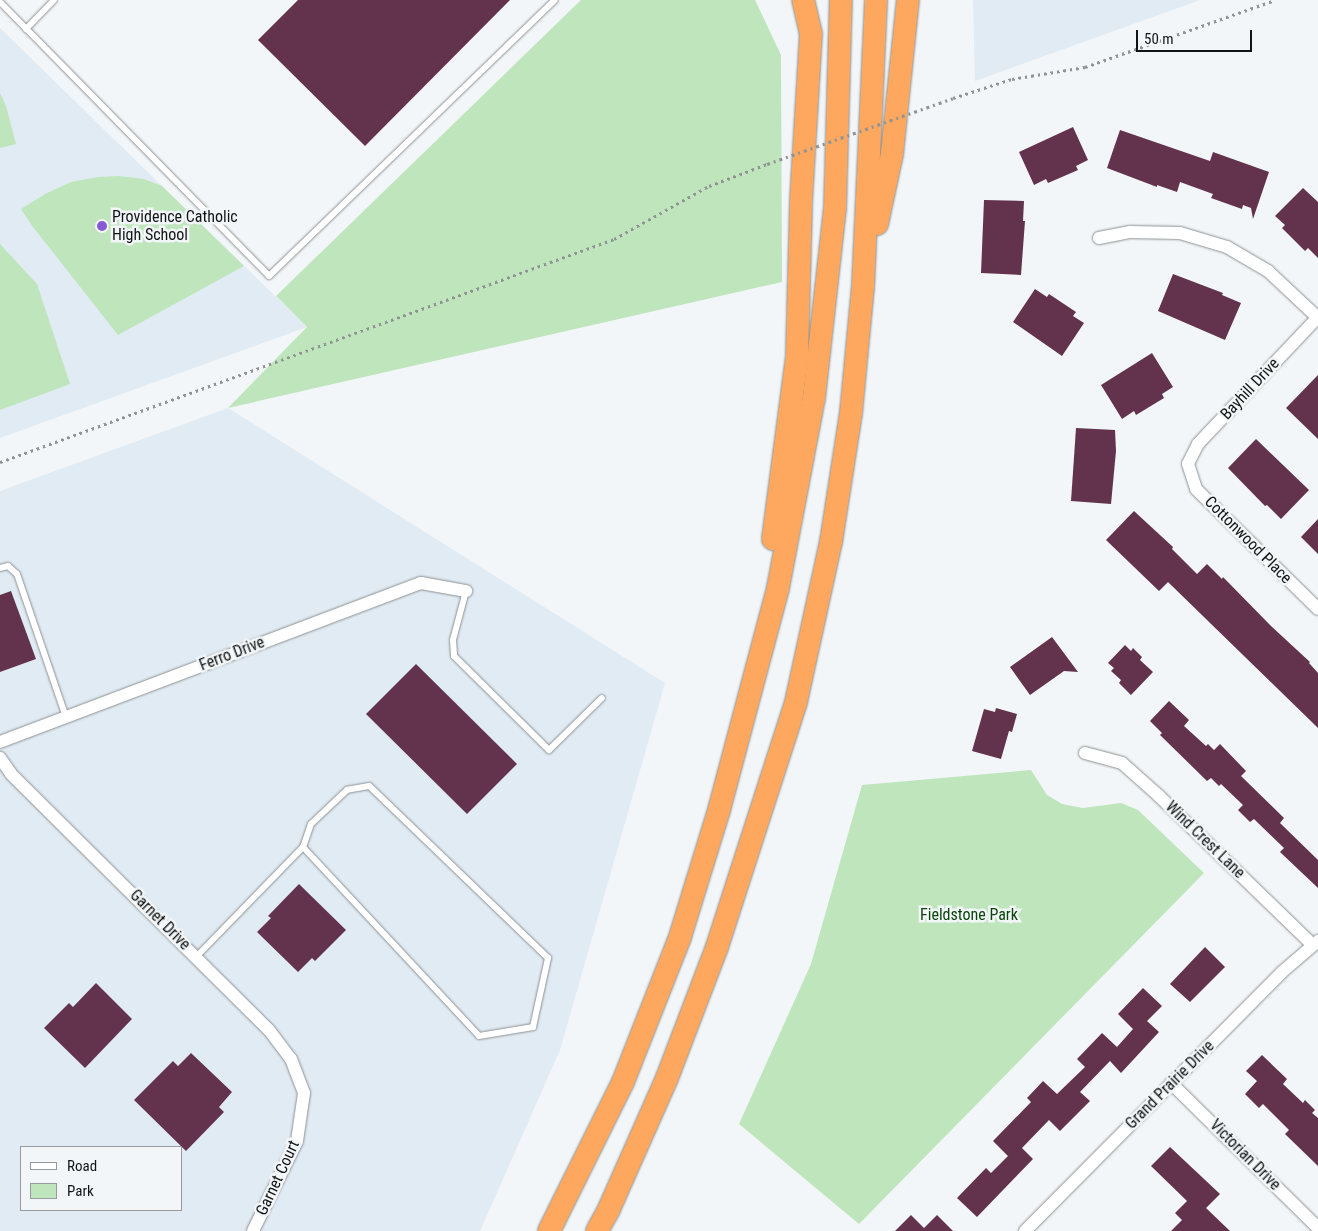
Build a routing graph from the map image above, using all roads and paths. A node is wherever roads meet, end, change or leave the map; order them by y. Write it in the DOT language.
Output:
graph roads {
  1 [pos="54,0"];
  2 [pos="555,0"];
  3 [pos="804,0"];
  4 [pos="840,0"];
  5 [pos="876,0"];
  6 [pos="908,0"];
  7 [pos="1275,0"];
  8 [pos="0,2"];
  9 [pos="26,29"];
  10 [pos="1099,238"];
  11 [pos="863,286"];
  12 [pos="1318,318"];
  13 [pos="0,462"];
  14 [pos="1188,464"];
  15 [pos="0,568"];
  16 [pos="466,591"];
  17 [pos="1318,610"];
  18 [pos="754,678"];
  19 [pos="602,698"];
  20 [pos="66,717"];
  21 [pos="0,742"];
  22 [pos="1085,753"];
  23 [pos="0,758"];
  24 [pos="303,846"];
  25 [pos="1316,943"];
  26 [pos="196,957"];
  27 [pos="1172,1083"];
  28 [pos="304,1093"];
  29 [pos="1318,1228"];
  30 [pos="253,1231"];
  31 [pos="549,1231"];
  32 [pos="597,1231"];
  33 [pos="1025,1231"];
  1 -- 9 [label="lane"];
  2 -- 9 [label="lane"];
  3 -- 18 [label="highway"];
  4 -- 18 [label="highway"];
  5 -- 11 [label="highway"];
  6 -- 11 [label="highway"];
  7 -- 13 [label="path, bridge"];
  8 -- 9 [label="lane"];
  10 -- 12 [label="street"];
  11 -- 32 [label="highway"];
  12 -- 14 [label="street, Bayhill Drive"];
  14 -- 17 [label="street, Cottonwood Place"];
  15 -- 20 [label="lane"];
  16 -- 19 [label="lane"];
  16 -- 20 [label="street, Ferro Drive"];
  18 -- 31 [label="highway"];
  20 -- 21 [label="street, Ferro Drive"];
  22 -- 25 [label="street, Wind Crest Lane"];
  23 -- 26 [label="street, Garnet Drive"];
  24 -- 24 [label="lane"];
  24 -- 26 [label="lane"];
  25 -- 27 [label="street, Grand Prairie Drive"];
  26 -- 28 [label="street, Garnet Drive"];
  27 -- 29 [label="street, Victorian Drive"];
  27 -- 33 [label="street, Grand Prairie Drive"];
  28 -- 30 [label="street, Garnet Court"];
}
